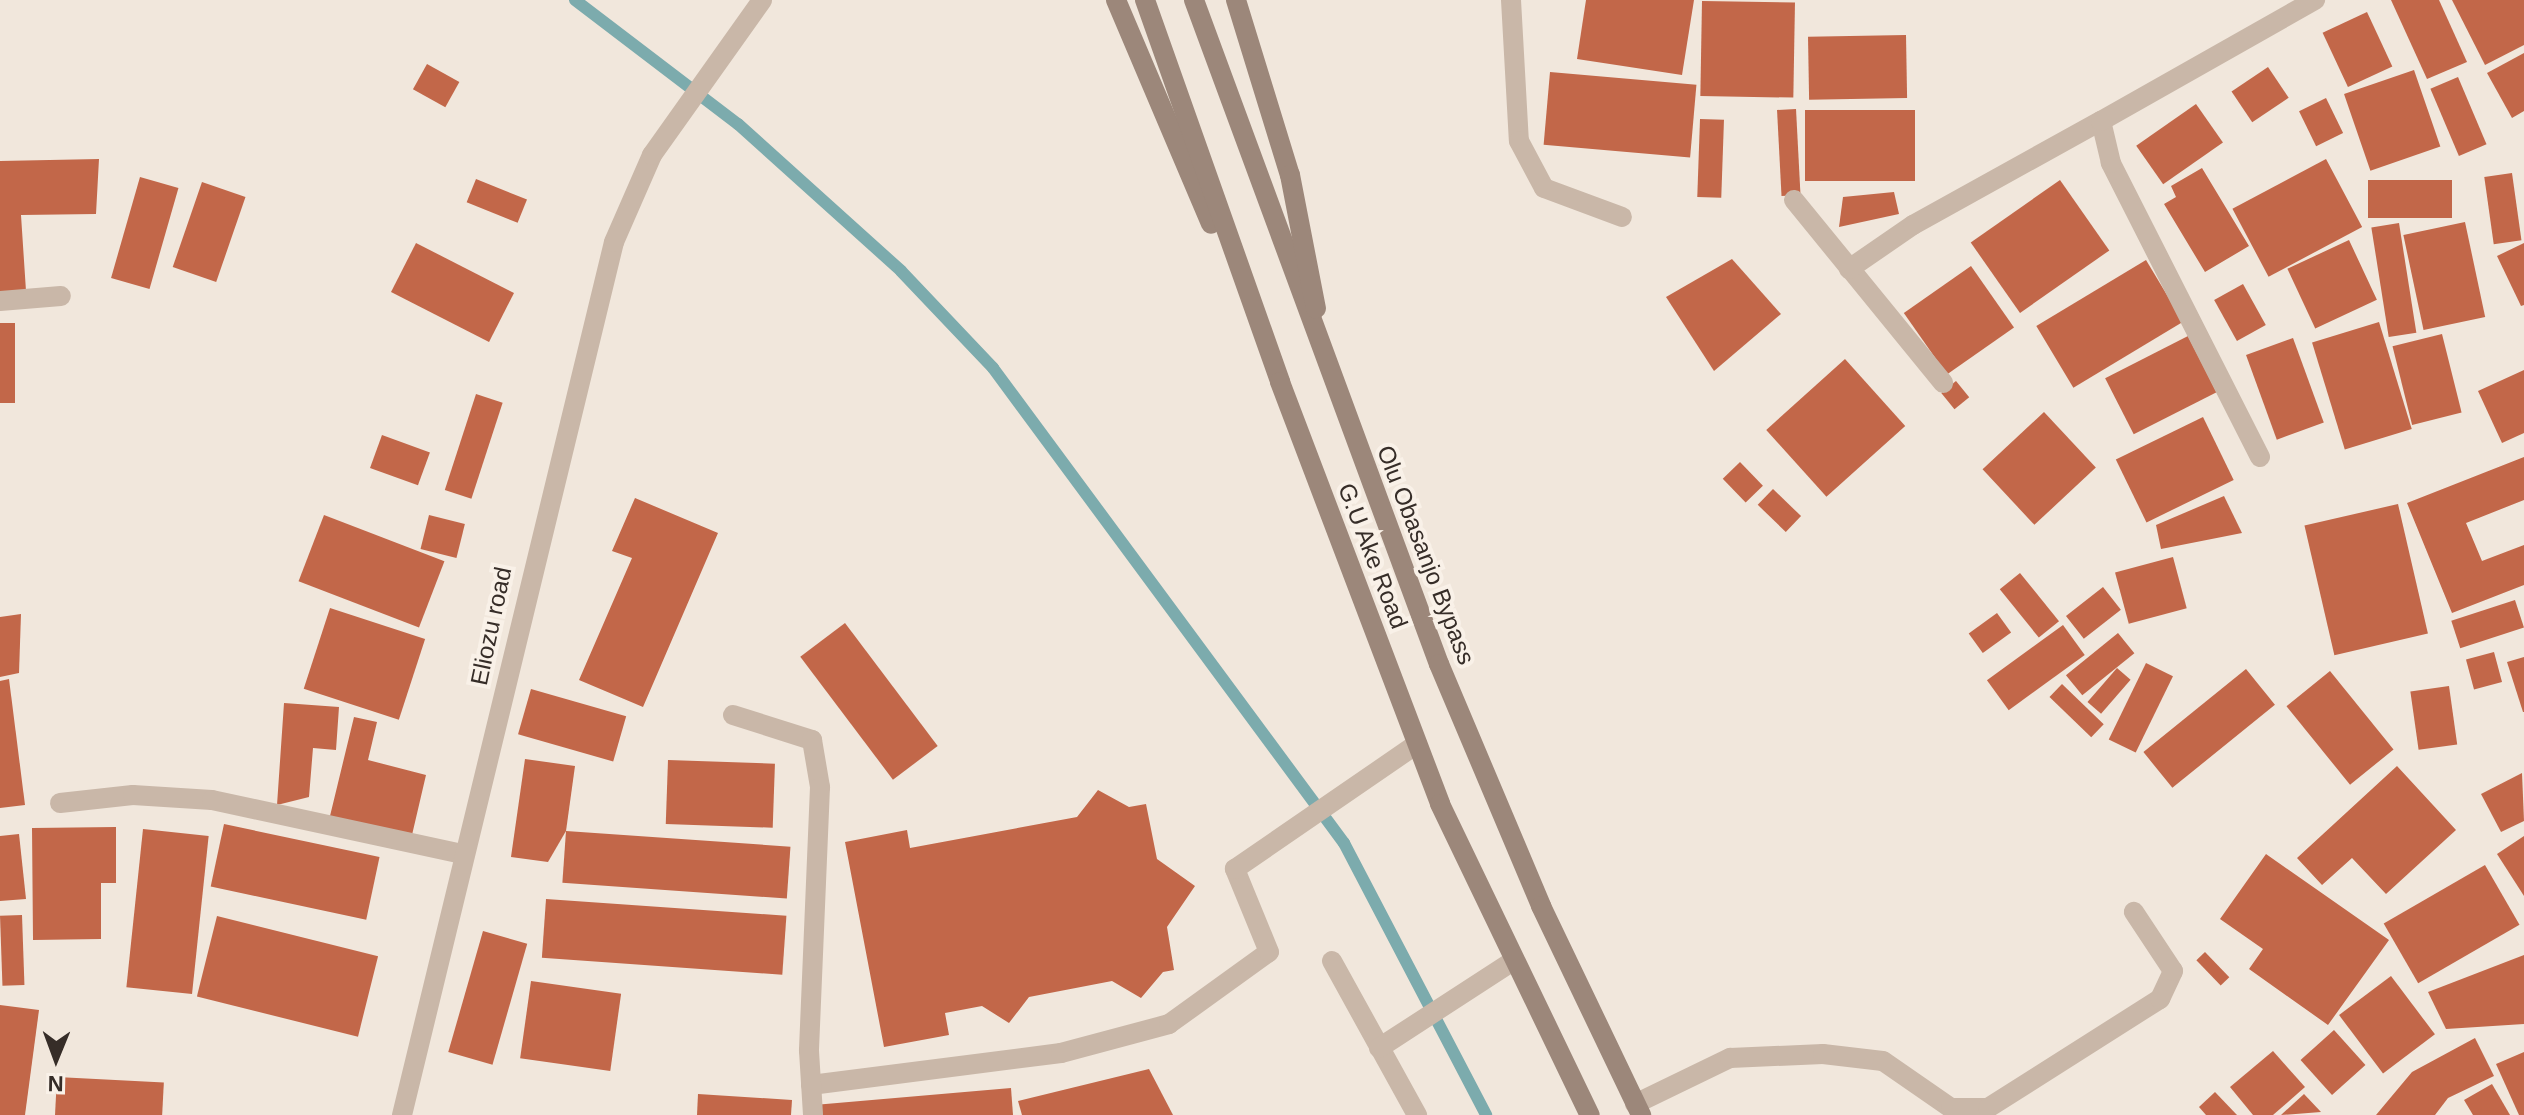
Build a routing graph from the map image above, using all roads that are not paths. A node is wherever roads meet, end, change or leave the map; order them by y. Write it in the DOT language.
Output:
graph roads {
  1 [pos="762,0"];
  2 [pos="1116,0"];
  3 [pos="1145,0"];
  4 [pos="1194,0"];
  5 [pos="1236,0"];
  6 [pos="1511,0"];
  7 [pos="2315,0"];
  8 [pos="2101,121"];
  9 [pos="1794,200"];
  10 [pos="1622,217"];
  11 [pos="1849,269"];
  12 [pos="61,296"];
  13 [pos="0,301"];
  14 [pos="1328,372"];
  15 [pos="1280,382"];
  16 [pos="1943,383"];
  17 [pos="2260,457"];
  18 [pos="733,715"];
  19 [pos="1417,744"];
  20 [pos="60,803"];
  21 [pos="462,854"];
  22 [pos="2134,912"];
  23 [pos="1332,961"];
  24 [pos="1513,961"];
  25 [pos="1379,1048"];
  26 [pos="811,1085"];
  27 [pos="1638,1110"];
  28 [pos="402,1115"];
  29 [pos="813,1115"];
  30 [pos="1417,1115"];
  31 [pos="1590,1115"];
  1 -- 21 [label="street, Eliozu road"];
  2 -- 15 [label="main road"];
  3 -- 15 [label="main road, G.U Ake Road"];
  4 -- 14 [label="main road, Olu Obasanjo Bypass"];
  5 -- 14 [label="main road"];
  6 -- 10 [label="street"];
  7 -- 8 [label="street"];
  8 -- 11 [label="street"];
  8 -- 17 [label="street"];
  9 -- 11 [label="street"];
  11 -- 16 [label="street"];
  12 -- 13 [label="street"];
  14 -- 27 [label="main road, Olu Obasanjo Bypass"];
  15 -- 19 [label="main road, G.U Ake Road"];
  18 -- 26 [label="street"];
  19 -- 24 [label="main road, G.U Ake Road"];
  19 -- 26 [label="street"];
  20 -- 21 [label="street"];
  21 -- 28 [label="street, Eliozu road"];
  22 -- 27 [label="street"];
  23 -- 25 [label="street"];
  24 -- 25 [label="street"];
  24 -- 31 [label="main road, G.U Ake Road"];
  25 -- 30 [label="street"];
  26 -- 29 [label="street"];
}
